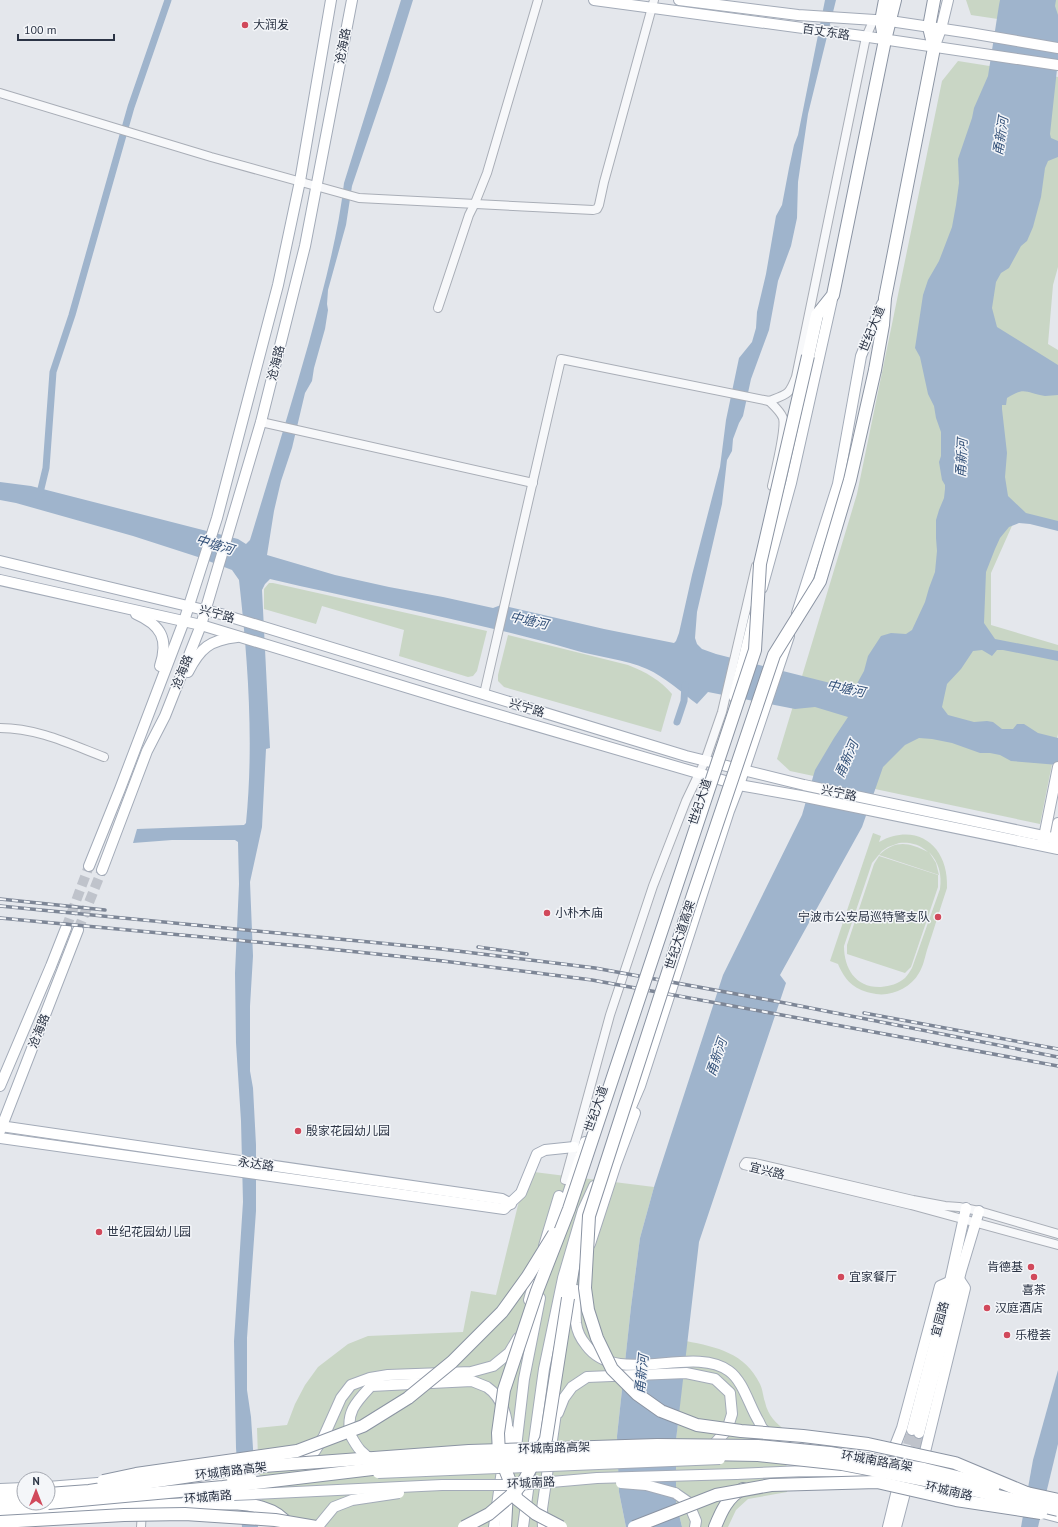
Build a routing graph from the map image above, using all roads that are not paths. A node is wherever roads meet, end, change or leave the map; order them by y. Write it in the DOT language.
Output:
graph roads {
  1 [pos="331,0"];
  2 [pos="352,0"];
  3 [pos="538,0"];
  4 [pos="594,0"];
  5 [pos="679,0"];
  6 [pos="885,0"];
  7 [pos="895,0"];
  8 [pos="934,0"];
  9 [pos="948,0"];
  10 [pos="653,4"];
  11 [pos="882,21"];
  12 [pos="929,27"];
  13 [pos="941,29"];
  14 [pos="862,36"];
  15 [pos="885,40"];
  16 [pos="934,48"];
  17 [pos="1058,48"];
  18 [pos="1058,65"];
  19 [pos="0,93"];
  20 [pos="300,181"];
  21 [pos="317,186"];
  22 [pos="475,203"];
  23 [pos="833,295"];
  24 [pos="885,298"];
  25 [pos="438,308"];
  26 [pos="769,401"];
  27 [pos="261,422"];
  28 [pos="533,482"];
  29 [pos="0,561"];
  30 [pos="0,580"];
  31 [pos="117,606"];
  32 [pos="189,606"];
  33 [pos="206,610"];
  34 [pos="184,621"];
  35 [pos="201,625"];
  36 [pos="241,637"];
  37 [pos="779,654"];
  38 [pos="484,694"];
  39 [pos="148,714"];
  40 [pos="165,716"];
  41 [pos="0,728"];
  42 [pos="104,757"];
  43 [pos="709,762"];
  44 [pos="1058,767"];
  45 [pos="744,771"];
  46 [pos="704,776"];
  47 [pos="739,786"];
  48 [pos="1058,822"];
  49 [pos="1044,835"];
  50 [pos="1056,838"];
  51 [pos="1042,846"];
  52 [pos="1055,849"];
  53 [pos="89,866"];
  54 [pos="102,870"];
  55 [pos="66,928"];
  56 [pos="78,930"];
  57 [pos="0,1086"];
  58 [pos="640,1086"];
  59 [pos="0,1128"];
  60 [pos="0,1138"];
  61 [pos="579,1146"];
  62 [pos="236,1166"];
  63 [pos="511,1204"];
  64 [pos="966,1208"];
  65 [pos="569,1209"];
  66 [pos="979,1211"];
  67 [pos="588,1216"];
  68 [pos="964,1219"];
  69 [pos="976,1222"];
  70 [pos="1058,1234"];
  71 [pos="1058,1245"];
  72 [pos="959,1279"];
  73 [pos="949,1282"];
  74 [pos="576,1290"];
  75 [pos="513,1430"];
  76 [pos="553,1435"];
  77 [pos="891,1456"];
  78 [pos="526,1461"];
  79 [pos="679,1461"];
  80 [pos="922,1464"];
  81 [pos="384,1473"];
  82 [pos="888,1474"];
  83 [pos="232,1476"];
  84 [pos="517,1485"];
  85 [pos="56,1487"];
  86 [pos="16,1488"];
  87 [pos="0,1489"];
  88 [pos="56,1491"];
  89 [pos="56,1493"];
  90 [pos="1029,1494"];
  91 [pos="1058,1495"];
  92 [pos="16,1496"];
  93 [pos="0,1497"];
  94 [pos="235,1499"];
  95 [pos="1058,1500"];
  96 [pos="56,1504"];
  97 [pos="56,1505"];
  98 [pos="56,1505"];
  99 [pos="143,1505"];
  100 [pos="16,1507"];
  101 [pos="0,1508"];
  102 [pos="542,1510"];
  103 [pos="1058,1510"];
  104 [pos="22,1511"];
  105 [pos="0,1516"];
  106 [pos="1058,1516"];
  107 [pos="0,1522"];
  108 [pos="500,1526"];
  109 [pos="141,1527"];
  110 [pos="289,1527"];
  111 [pos="316,1527"];
  112 [pos="319,1527"];
  113 [pos="464,1527"];
  114 [pos="523,1527"];
  115 [pos="537,1527"];
  116 [pos="542,1527"];
  117 [pos="562,1527"];
  118 [pos="634,1527"];
  119 [pos="695,1527"];
  120 [pos="715,1527"];
  121 [pos="888,1527"];
  122 [pos="896,1527"];
  1 -- 20 [label="main road, 沧海路"];
  2 -- 21 [label="main road, 沧海路"];
  3 -- 22 [label="street"];
  4 -- 10 [label="main road, 百丈东路"];
  5 -- 11 [label="main road, 百丈东路"];
  6 -- 11 [label="highway"];
  7 -- 11 [label="highway"];
  8 -- 12 [label="highway, 世纪大道"];
  9 -- 13 [label="main road"];
  10 -- 14 [label="main road, 百丈东路"];
  10 -- 22 [label="street"];
  11 -- 12 [label="main road, 百丈东路"];
  11 -- 14 [label="street"];
  11 -- 15 [label="highway"];
  12 -- 13 [label="main road, 百丈东路"];
  12 -- 16 [label="highway, 世纪大道"];
  13 -- 16 [label="main road"];
  13 -- 17 [label="main road, 百丈东路"];
  14 -- 15 [label="main road, 百丈东路"];
  14 -- 26 [label="street"];
  15 -- 16 [label="main road, 百丈东路"];
  15 -- 23 [label="highway"];
  16 -- 18 [label="main road, 百丈东路"];
  16 -- 24 [label="highway, 世纪大道"];
  19 -- 20 [label="street"];
  20 -- 21 [label="street"];
  20 -- 32 [label="main road, 沧海路"];
  21 -- 22 [label="street"];
  21 -- 27 [label="main road, 沧海路"];
  22 -- 25 [label="street"];
  23 -- 43 [label="main road, 世纪大道"];
  23 -- 65 [label="highway, 世纪大道高架, bridge"];
  24 -- 37 [label="main road, 世纪大道"];
  24 -- 37 [label="highway, 世纪大道高架, bridge"];
  26 -- 28 [label="street"];
  26 -- 43 [label="street"];
  27 -- 28 [label="street"];
  27 -- 33 [label="main road, 沧海路"];
  28 -- 38 [label="street"];
  29 -- 32 [label="main road, 兴宁路"];
  30 -- 31 [label="main road, 兴宁路"];
  31 -- 34 [label="main road, 兴宁路"];
  31 -- 39 [label="main road, 沧海路"];
  32 -- 33 [label="main road, 兴宁路"];
  32 -- 34 [label="main road, 沧海路"];
  33 -- 35 [label="main road, 沧海路"];
  33 -- 38 [label="main road, 兴宁路"];
  34 -- 35 [label="main road, 兴宁路"];
  34 -- 39 [label="main road, 沧海路"];
  35 -- 36 [label="main road, 兴宁路"];
  35 -- 40 [label="main road, 沧海路"];
  36 -- 40 [label="main road, 沧海路"];
  36 -- 46 [label="main road, 兴宁路"];
  37 -- 45 [label="main road, 世纪大道"];
  37 -- 67 [label="highway, 世纪大道高架, bridge"];
  38 -- 43 [label="main road, 兴宁路"];
  39 -- 53 [label="main road, 沧海路"];
  40 -- 54 [label="main road, 沧海路"];
  41 -- 42 [label="street"];
  43 -- 45 [label="main road, 兴宁路"];
  43 -- 46 [label="main road, 世纪大道"];
  44 -- 49 [label="main road"];
  45 -- 47 [label="main road, 世纪大道"];
  45 -- 49 [label="main road, 兴宁路"];
  46 -- 47 [label="main road, 兴宁路"];
  46 -- 61 [label="main road, 世纪大道"];
  46 -- 61 [label="street"];
  47 -- 51 [label="main road, 兴宁路"];
  47 -- 58 [label="main road"];
  48 -- 50 [label="main road"];
  49 -- 50 [label="main road, 兴宁路"];
  49 -- 51 [label="main road"];
  50 -- 52 [label="main road"];
  51 -- 52 [label="main road, 兴宁路"];
  55 -- 57 [label="main road, 沧海路"];
  56 -- 59 [label="main road, 沧海路"];
  58 -- 74 [label="main road"];
  58 -- 114 [label="main road"];
  59 -- 62 [label="main road, 永达路"];
  60 -- 62 [label="main road, 永达路"];
  61 -- 63 [label="main road"];
  61 -- 75 [label="main road, 世纪大道"];
  61 -- 83 [label="main road, bridge"];
  62 -- 63 [label="main road, 永达路"];
  62 -- 63 [label="main road, 永达路"];
  64 -- 66 [label="street, 宜兴路"];
  64 -- 68 [label="main road, 宜园路"];
  64 -- 68 [label="street, 宜兴路"];
  65 -- 88 [label="highway, bridge"];
  65 -- 117 [label="highway, bridge"];
  66 -- 69 [label="main road, 宜园路"];
  66 -- 70 [label="street, 宜兴路"];
  67 -- 90 [label="highway, bridge"];
  67 -- 113 [label="highway, 世纪大道高架, bridge"];
  68 -- 69 [label="street, 宜兴路"];
  68 -- 73 [label="main road, 宜园路"];
  69 -- 71 [label="street, 宜兴路"];
  69 -- 72 [label="main road, 宜园路"];
  72 -- 73 [label="main road, 宜园路"];
  72 -- 80 [label="main road, 宜园路"];
  73 -- 77 [label="main road"];
  74 -- 76 [label="main road"];
  74 -- 77 [label="main road"];
  75 -- 78 [label="main road, bridge"];
  75 -- 108 [label="main road, 世纪大道"];
  75 -- 108 [label="highway"];
  76 -- 78 [label="main road, bridge"];
  76 -- 102 [label="main road"];
  77 -- 79 [label="main road, 环城南路, bridge"];
  77 -- 80 [label="main road, 环城南路"];
  78 -- 79 [label="main road, bridge"];
  78 -- 81 [label="main road, bridge"];
  79 -- 81 [label="main road, 环城南路, bridge"];
  80 -- 91 [label="main road, 环城南路"];
  81 -- 83 [label="main road, 环城南路, bridge"];
  82 -- 84 [label="main road, 环城南路, bridge"];
  82 -- 106 [label="main road, 环城南路"];
  82 -- 120 [label="highway"];
  83 -- 85 [label="main road, 环城南路"];
  84 -- 94 [label="main road, 环城南路, bridge"];
  84 -- 112 [label="main road, bridge"];
  84 -- 119 [label="main road, bridge"];
  86 -- 87 [label="main road"];
  89 -- 90 [label="highway, 环城南路高架, bridge"];
  90 -- 95 [label="highway, 环城南路高架, bridge"];
  92 -- 93 [label="highway"];
  94 -- 97 [label="main road, 环城南路"];
  94 -- 99 [label="highway"];
  94 -- 110 [label="highway"];
  96 -- 103 [label="highway, 环城南路高架, bridge"];
  98 -- 99 [label="highway"];
  99 -- 109 [label="street"];
  100 -- 101 [label="highway, 环城南路高架"];
  102 -- 115 [label="main road"];
  102 -- 116 [label="main road"];
  104 -- 105 [label="main road, 环城南路"];
  106 -- 118 [label="highway, bridge"];
  107 -- 111 [label="highway, bridge"];
  121 -- 122 [label="main road"];
}
